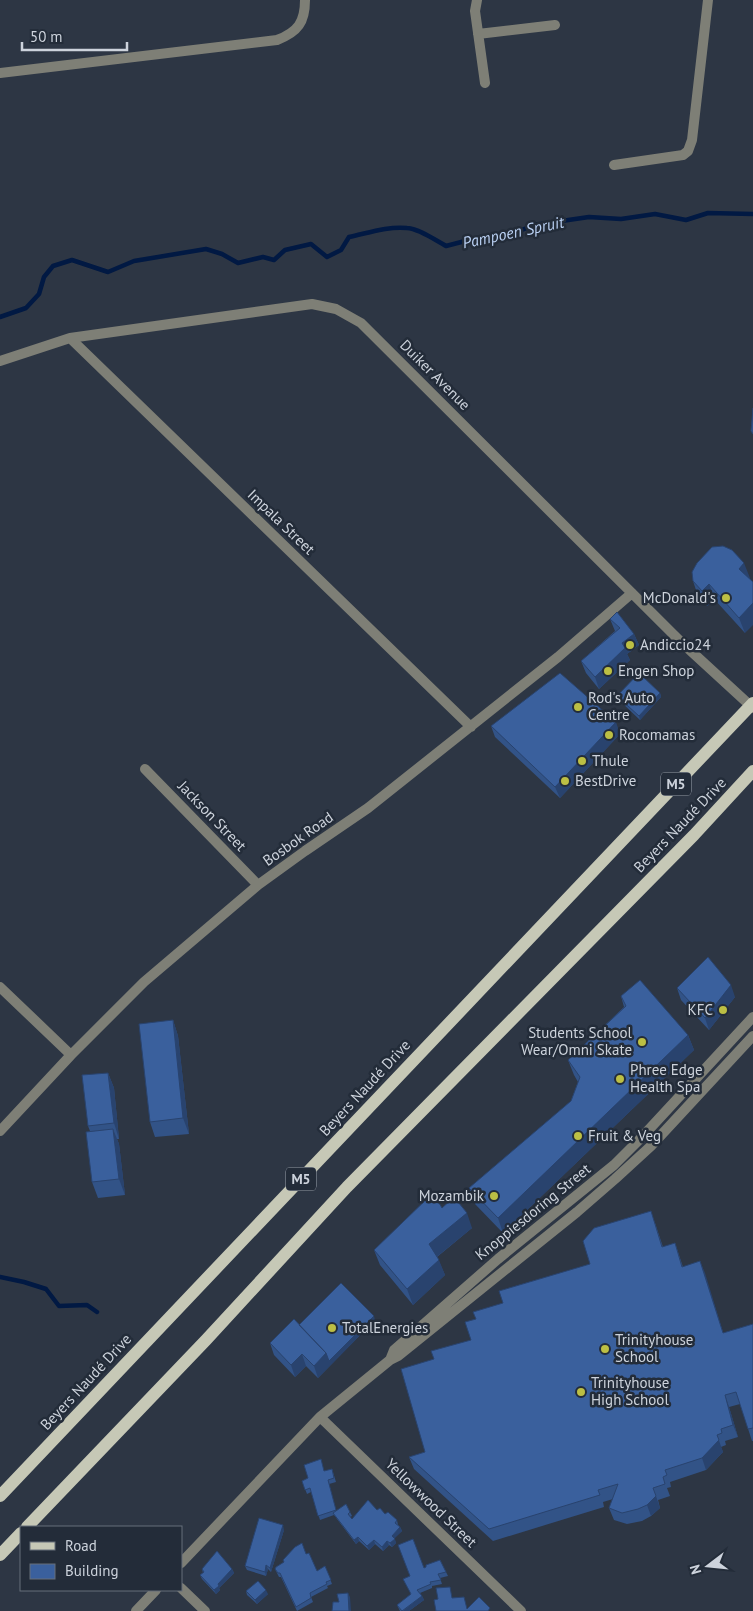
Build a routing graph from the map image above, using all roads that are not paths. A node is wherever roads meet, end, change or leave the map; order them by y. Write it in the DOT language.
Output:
graph roads {
  1 [pos="305,0"];
  2 [pos="477,0"];
  3 [pos="708,0"];
  4 [pos="555,25"];
  5 [pos="478,34"];
  6 [pos="0,73"];
  7 [pos="485,83"];
  8 [pos="614,165"];
  9 [pos="70,338"];
  10 [pos="0,361"];
  11 [pos="632,593"];
  12 [pos="752,706"];
  13 [pos="471,727"];
  14 [pos="145,769"];
  15 [pos="753,771"];
  16 [pos="258,885"];
  17 [pos="2,992"];
  18 [pos="753,1017"];
  19 [pos="753,1036"];
  20 [pos="71,1055"];
  21 [pos="0,1131"];
  22 [pos="390,1360"];
  23 [pos="320,1417"];
  24 [pos="0,1496"];
  25 [pos="28,1526"];
  26 [pos="20,1534"];
  27 [pos="0,1555"];
  28 [pos="182,1562"];
  29 [pos="182,1589"];
  30 [pos="155,1591"];
  31 [pos="136,1611"];
  32 [pos="205,1611"];
  33 [pos="521,1611"];
  1 -- 6 [label="street"];
  2 -- 5 [label="street"];
  3 -- 8 [label="street"];
  4 -- 5 [label="street"];
  5 -- 7 [label="street"];
  9 -- 10 [label="street, Duiker Avenue"];
  9 -- 11 [label="street, Duiker Avenue"];
  9 -- 13 [label="street, Impala Street"];
  11 -- 12 [label="street, Duiker Avenue"];
  11 -- 13 [label="street, Bosbok Road"];
  12 -- 24 [label="main road, Beyers Naudé Drive / M5"];
  13 -- 16 [label="street, Bosbok Road"];
  14 -- 16 [label="street, Jackson Street"];
  15 -- 25 [label="main road, Beyers Naudé Drive / M5"];
  16 -- 20 [label="street, Bosbok Road"];
  17 -- 20 [label="street"];
  18 -- 22 [label="street, Knoppiesdoring Street"];
  19 -- 22 [label="street, Knoppiesdoring Street"];
  20 -- 21 [label="street, Bosbok Road"];
  22 -- 23 [label="street, Knoppiesdoring Street"];
  23 -- 28 [label="street, Knoppiesdoring Street"];
  23 -- 33 [label="street, Yellowwood Street"];
  26 -- 27 [label="main road"];
  29 -- 32 [label="street"];
  30 -- 31 [label="street"];
}
